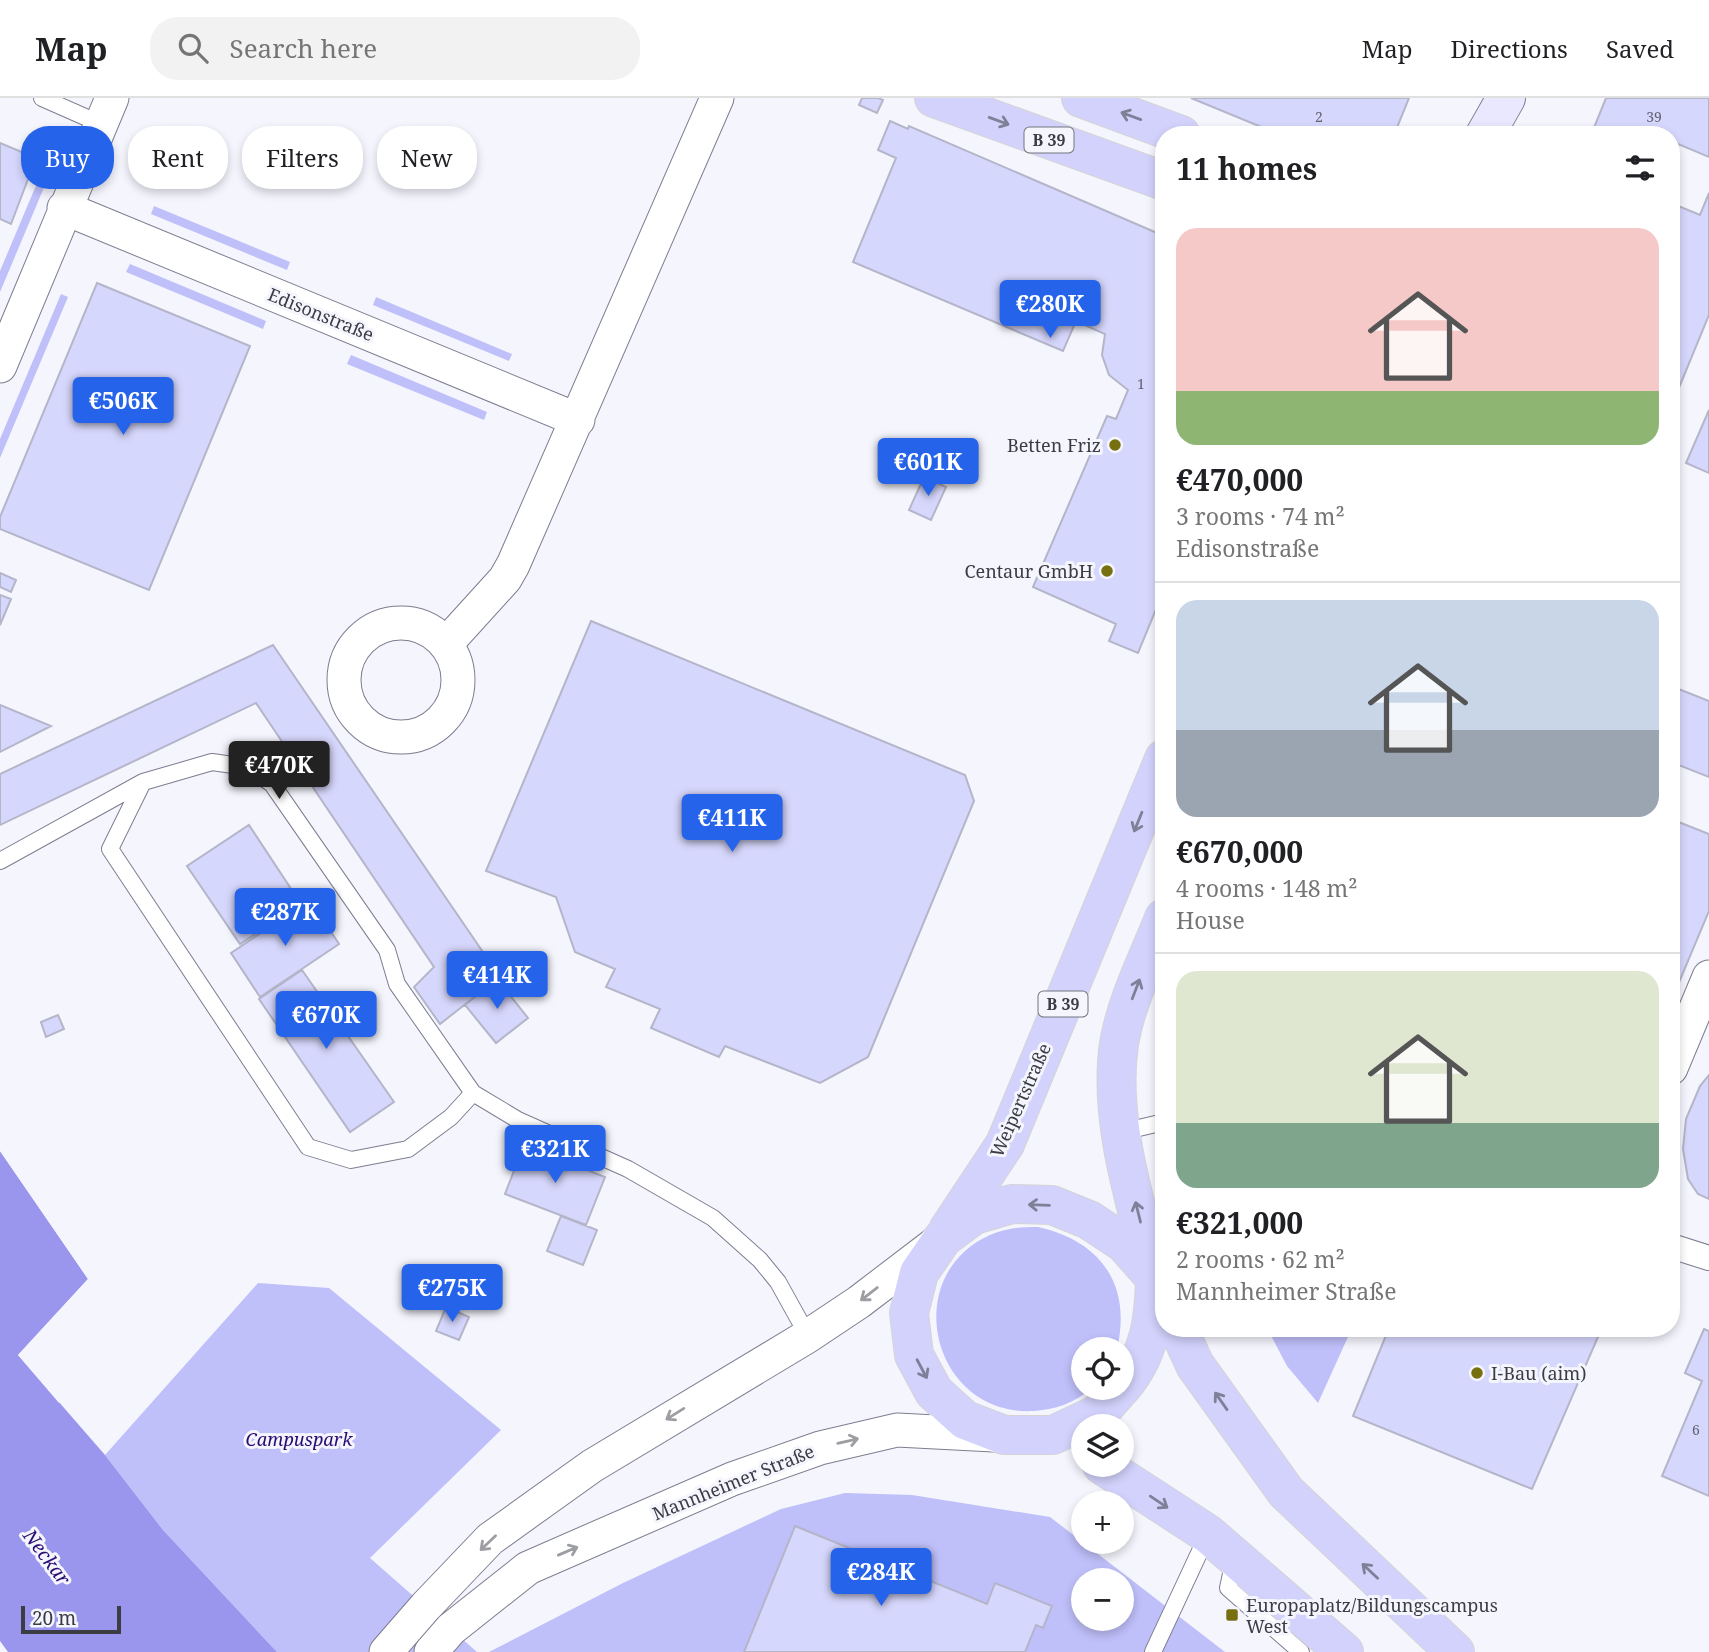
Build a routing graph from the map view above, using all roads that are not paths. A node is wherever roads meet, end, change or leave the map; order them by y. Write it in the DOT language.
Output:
graph roads {
  1 [pos="42,98"];
  2 [pos="717,98"];
  3 [pos="934,98"];
  4 [pos="1081,98"];
  5 [pos="1507,98"];
  6 [pos="106,111"];
  7 [pos="1157,126"];
  8 [pos="1490,126"];
  9 [pos="1504,126"];
  10 [pos="1155,178"];
  11 [pos="64,208"];
  12 [pos="0,366"];
  13 [pos="578,421"];
  14 [pos="446,644"];
  15 [pos="1155,781"];
  16 [pos="142,782"];
  17 [pos="0,861"];
  18 [pos="1155,941"];
  19 [pos="1709,977"];
  20 [pos="1680,1046"];
  21 [pos="473,1093"];
  22 [pos="1155,1124"];
  23 [pos="1122,1132"];
  24 [pos="943,1238"];
  25 [pos="1680,1249"];
  26 [pos="1709,1258"];
  27 [pos="1155,1274"];
  28 [pos="1155,1283"];
  29 [pos="1155,1310"];
  30 [pos="808,1336"];
  31 [pos="1182,1337"];
  32 [pos="1134,1370"];
  33 [pos="1110,1400"];
  34 [pos="1004,1435"];
  35 [pos="1071,1455"];
  36 [pos="1120,1477"];
  37 [pos="1221,1546"];
  38 [pos="441,1641"];
  39 [pos="386,1652"];
  40 [pos="1153,1652"];
  41 [pos="1301,1652"];
  42 [pos="1345,1652"];
  43 [pos="1455,1652"];
  1 -- 6 [label="lane"];
  2 -- 13 [label="street"];
  3 -- 10 [label="main road, B 39, one-way"];
  7 -- 4 [label="main road, one-way"];
  5 -- 8 [label="main road"];
  5 -- 9 [label="main road"];
  6 -- 11 [label="street"];
  11 -- 12 [label="street"];
  11 -- 13 [label="street, Edisonstraße"];
  13 -- 14 [label="street"];
  15 -- 24 [label="main road, Weipertstraße / B 39, one-way"];
  16 -- 17 [label="lane"];
  16 -- 21 [label="lane"];
  16 -- 21 [label="lane"];
  23 -- 18 [label="main road, one-way"];
  19 -- 20 [label="street"];
  21 -- 30 [label="lane"];
  22 -- 23 [label="lane"];
  27 -- 23 [label="main road, one-way"];
  28 -- 24 [label="main road, one-way"];
  24 -- 30 [label="street, one-way"];
  24 -- 34 [label="main road, B 39, one-way"];
  25 -- 26 [label="street"];
  29 -- 32 [label="main road"];
  30 -- 39 [label="street, one-way"];
  43 -- 31 [label="main road, one-way"];
  33 -- 34 [label="main road"];
  34 -- 35 [label="main road, Mannheimer Straße / B 39"];
  38 -- 34 [label="street, Mannheimer Straße, one-way"];
  36 -- 37 [label="main road, one-way"];
  37 -- 40 [label="lane"];
  37 -- 41 [label="lane"];
  37 -- 42 [label="main road"];
}
